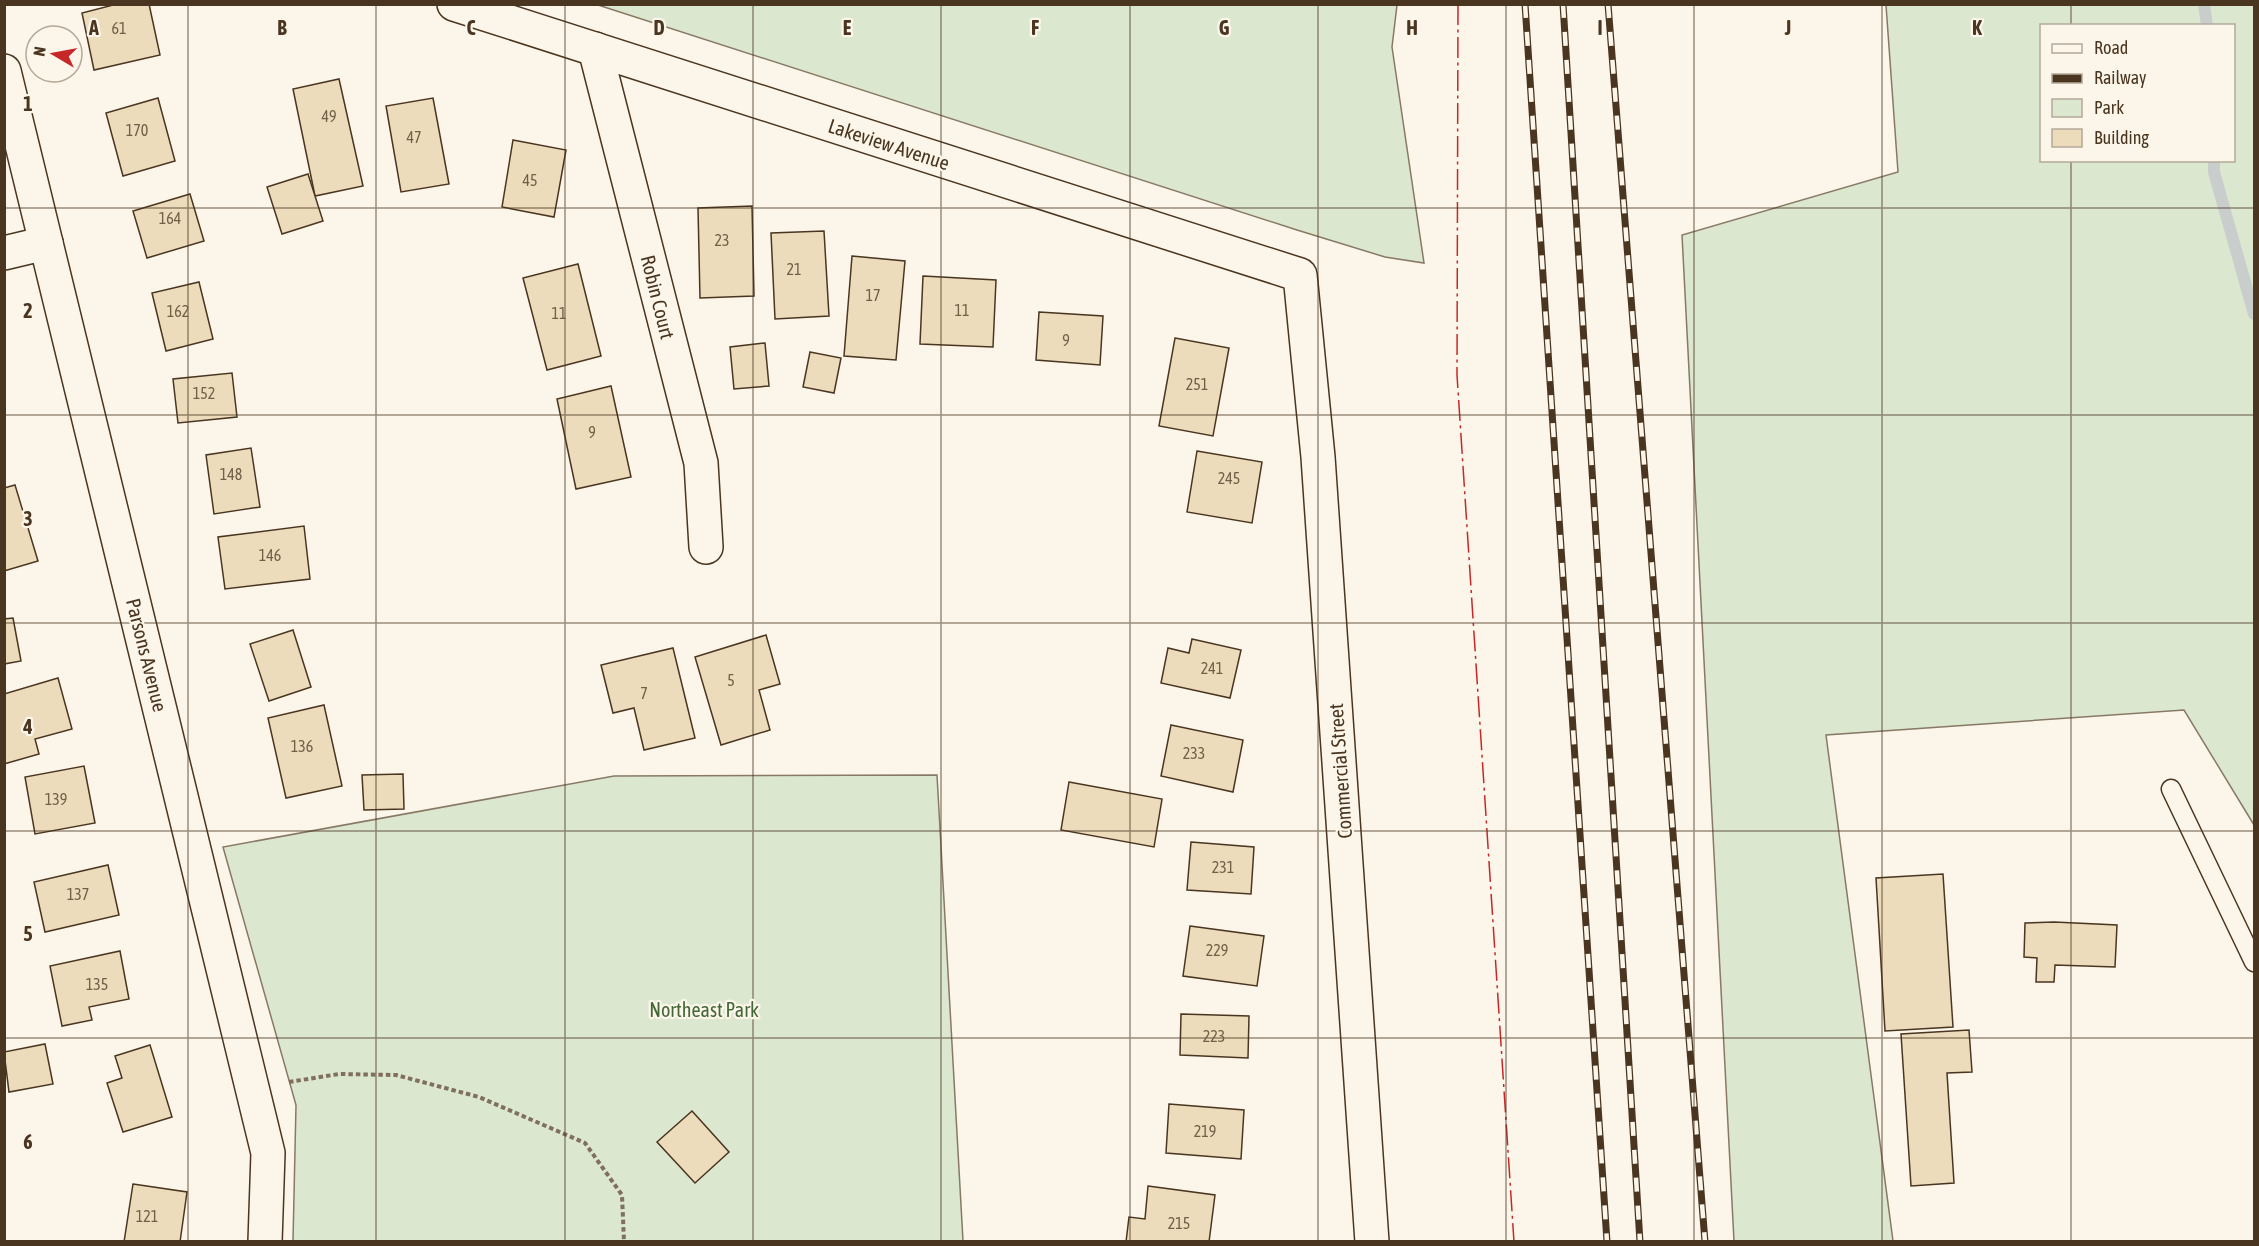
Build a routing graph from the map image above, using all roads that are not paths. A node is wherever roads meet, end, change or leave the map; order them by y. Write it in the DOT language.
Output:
graph roads {
  1 [pos="454,4"];
  2 [pos="595,49"];
  3 [pos="4,70"];
  4 [pos="46,243"];
  5 [pos="4,253"];
  6 [pos="1302,301"];
  7 [pos="706,547"];
  8 [pos="2171,789"];
  9 [pos="2254,962"];
  10 [pos="265,1242"];
  11 [pos="1372,1242"];
  1 -- 2 [label="street, Lakeview Avenue"];
  2 -- 6 [label="street, Lakeview Avenue"];
  2 -- 7 [label="street, Robin Court"];
  3 -- 4 [label="street, Parsons Avenue"];
  4 -- 5 [label="street"];
  4 -- 10 [label="street, Parsons Avenue"];
  6 -- 11 [label="street, Commercial Street"];
  8 -- 9 [label="lane"];
}
